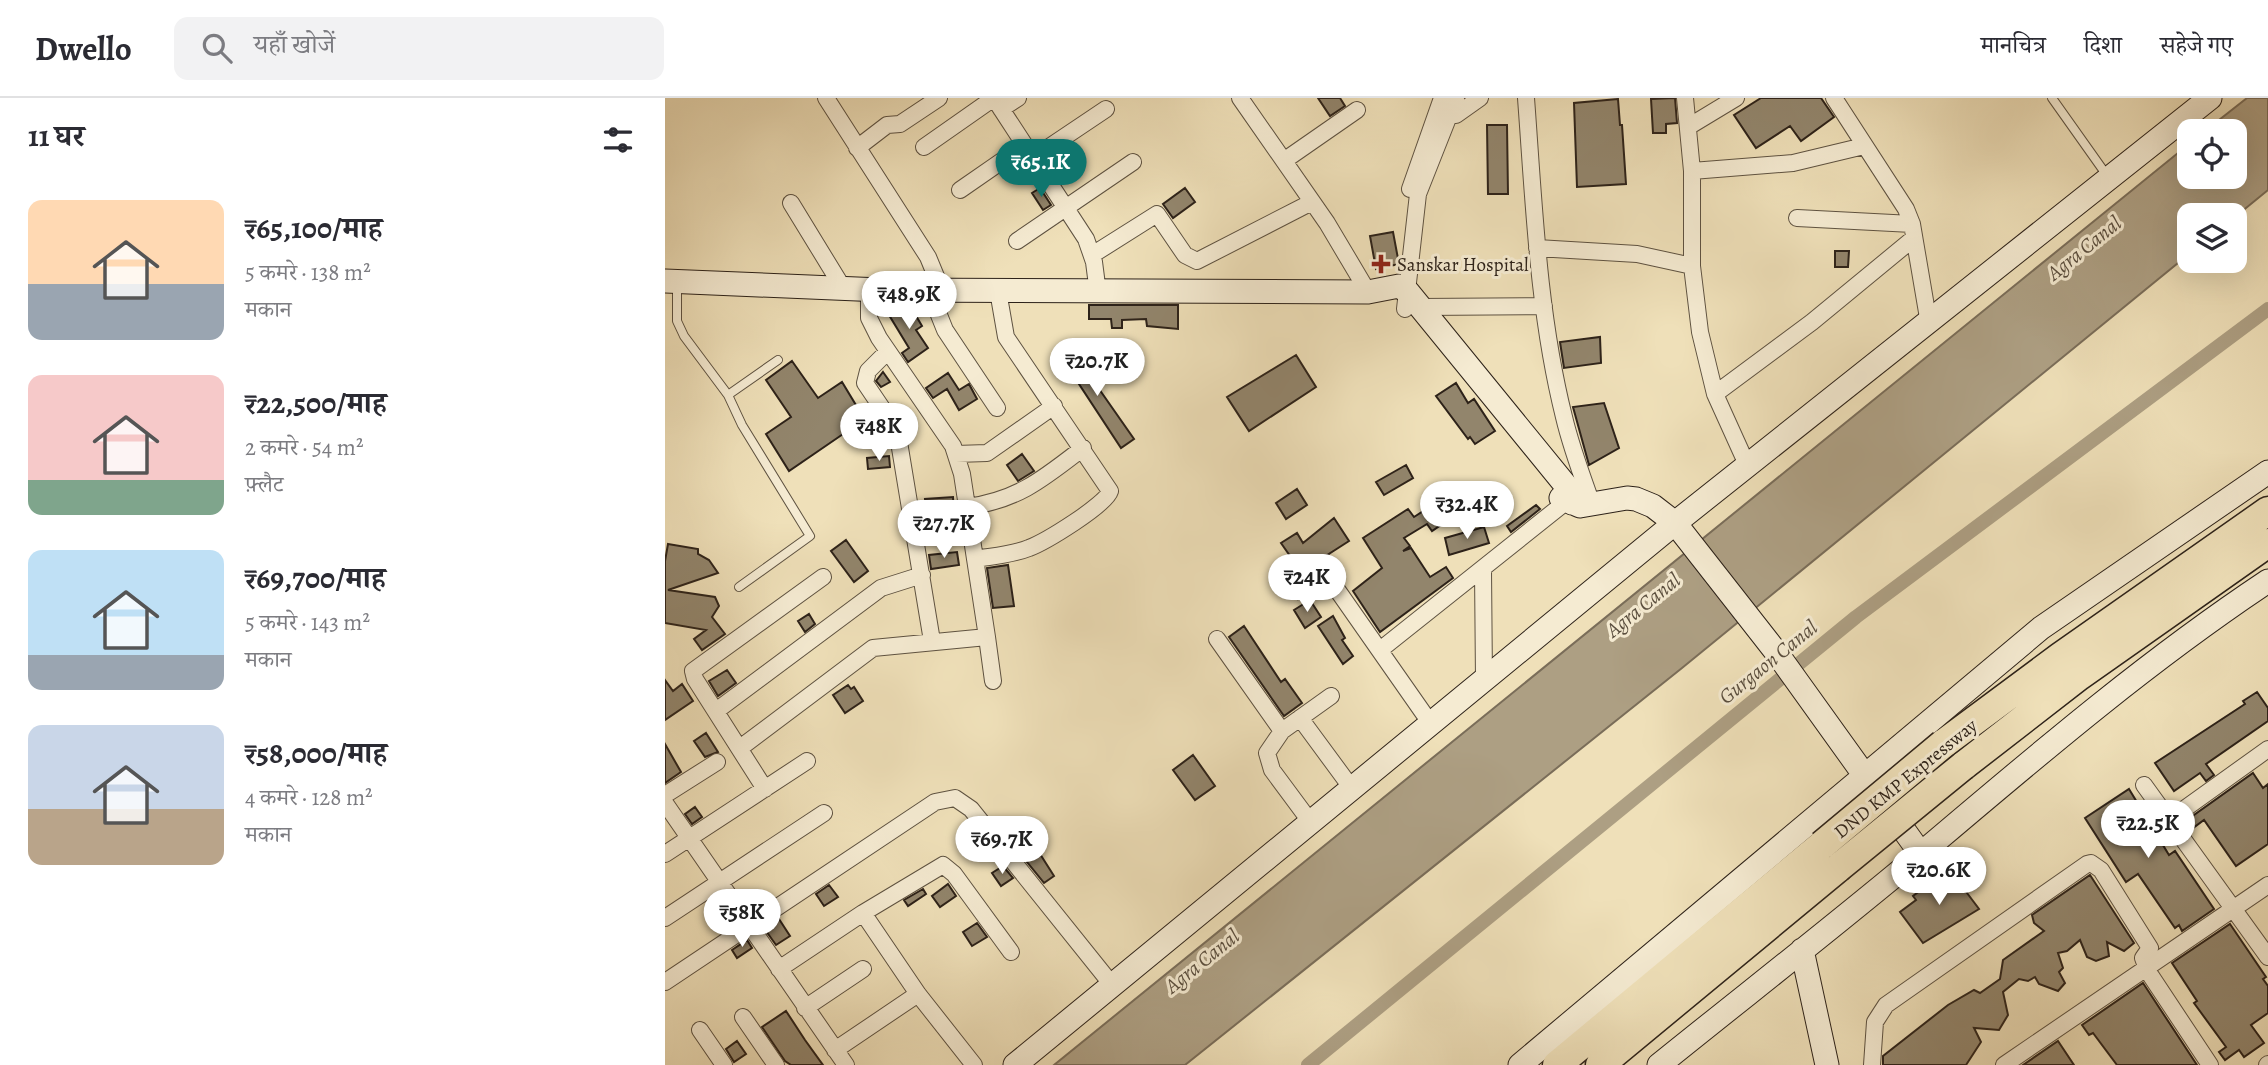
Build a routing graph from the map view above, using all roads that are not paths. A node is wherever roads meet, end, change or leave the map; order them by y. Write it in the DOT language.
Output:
graph roads {
  1 [pos="826,98"];
  2 [pos="939,98"];
  3 [pos="1018,98"];
  4 [pos="1240,98"];
  5 [pos="1456,98"];
  6 [pos="1480,98"];
  7 [pos="1526,98"];
  8 [pos="1685,98"];
  9 [pos="1736,98"];
  10 [pos="1834,98"];
  11 [pos="2052,98"];
  12 [pos="2210,98"];
  13 [pos="1106,109"];
  14 [pos="1442,109"];
  15 [pos="1001,110"];
  16 [pos="1357,110"];
  17 [pos="1688,127"];
  18 [pos="924,146"];
  19 [pos="1864,146"];
  20 [pos="857,148"];
  21 [pos="1029,152"];
  22 [pos="1285,160"];
  23 [pos="1133,162"];
  24 [pos="1692,171"];
  25 [pos="2110,180"];
  26 [pos="960,190"];
  27 [pos="1313,202"];
  28 [pos="791,203"];
  29 [pos="1067,208"];
  30 [pos="1797,218"];
  31 [pos="1913,231"];
  32 [pos="1017,242"];
  33 [pos="1537,248"];
  34 [pos="1092,255"];
  35 [pos="1692,267"];
  36 [pos="671,281"];
  37 [pos="843,288"];
  38 [pos="869,289"];
  39 [pos="935,290"];
  40 [pos="998,291"];
  41 [pos="1098,293"];
  42 [pos="1398,297"];
  43 [pos="1544,306"];
  44 [pos="1929,324"];
  45 [pos="888,351"];
  46 [pos="778,360"];
  47 [pos="1715,394"];
  48 [pos="728,395"];
  49 [pos="1054,406"];
  50 [pos="997,408"];
  51 [pos="1083,448"];
  52 [pos="956,454"];
  53 [pos="1748,467"];
  54 [pos="2268,472"];
  55 [pos="1577,503"];
  56 [pos="967,507"];
  57 [pos="2268,511"];
  58 [pos="1681,531"];
  59 [pos="2268,543"];
  60 [pos="975,559"];
  61 [pos="1483,570"];
  62 [pos="1324,571"];
  63 [pos="922,575"];
  64 [pos="823,577"];
  65 [pos="2268,581"];
  66 [pos="739,587"];
  67 [pos="987,637"];
  68 [pos="1217,639"];
  69 [pos="932,641"];
  70 [pos="1380,650"];
  71 [pos="993,681"];
  72 [pos="1483,681"];
  73 [pos="1331,696"];
  74 [pos="716,711"];
  75 [pos="1300,718"];
  76 [pos="1431,724"];
  77 [pos="1282,731"];
  78 [pos="740,748"];
  79 [pos="2268,749"];
  80 [pos="807,761"];
  81 [pos="717,762"];
  82 [pos="1864,774"];
  83 [pos="2144,785"];
  84 [pos="765,789"];
  85 [pos="1353,790"];
  86 [pos="665,795"];
  87 [pos="665,803"];
  88 [pos="824,813"];
  89 [pos="2169,820"];
  90 [pos="1311,824"];
  91 [pos="688,838"];
  92 [pos="665,854"];
  93 [pos="1921,854"];
  94 [pos="1830,856"];
  95 [pos="719,882"];
  96 [pos="2268,885"];
  97 [pos="2233,908"];
  98 [pos="863,912"];
  99 [pos="665,918"];
  100 [pos="749,927"];
  101 [pos="1802,950"];
  102 [pos="1011,953"];
  103 [pos="2268,957"];
  104 [pos="779,969"];
  105 [pos="863,969"];
  106 [pos="2149,972"];
  107 [pos="665,982"];
  108 [pos="1113,986"];
  109 [pos="918,994"];
  110 [pos="805,1008"];
  111 [pos="743,1017"];
  112 [pos="700,1030"];
  113 [pos="835,1050"];
  114 [pos="724,1065"];
  115 [pos="776,1065"];
  116 [pos="846,1065"];
  117 [pos="974,1065"];
  118 [pos="1015,1065"];
  119 [pos="1520,1065"];
  120 [pos="1557,1065"];
  121 [pos="1600,1065"];
  122 [pos="1659,1065"];
  123 [pos="1827,1065"];
  124 [pos="1872,1065"];
  125 [pos="2004,1065"];
  126 [pos="2210,1065"];
  1 -- 20 [label="street"];
  2 -- 20 [label="street"];
  3 -- 15 [label="street"];
  4 -- 22 [label="street"];
  5 -- 14 [label="street"];
  6 -- 14 [label="street"];
  7 -- 33 [label="street"];
  8 -- 17 [label="street"];
  9 -- 17 [label="street"];
  10 -- 19 [label="street"];
  11 -- 25 [label="lane"];
  12 -- 25 [label="street"];
  13 -- 21 [label="street"];
  14 -- 42 [label="street"];
  15 -- 18 [label="street"];
  15 -- 21 [label="street"];
  16 -- 22 [label="street"];
  17 -- 24 [label="street"];
  19 -- 24 [label="street"];
  19 -- 31 [label="street"];
  20 -- 39 [label="street"];
  21 -- 26 [label="street"];
  21 -- 29 [label="street"];
  22 -- 27 [label="street"];
  23 -- 29 [label="street"];
  24 -- 35 [label="street"];
  25 -- 44 [label="street"];
  27 -- 34 [label="street"];
  27 -- 42 [label="street"];
  28 -- 37 [label="street"];
  29 -- 32 [label="street"];
  29 -- 34 [label="street"];
  30 -- 31 [label="street"];
  31 -- 44 [label="street"];
  31 -- 47 [label="street"];
  33 -- 35 [label="street"];
  33 -- 43 [label="street"];
  34 -- 41 [label="street"];
  35 -- 47 [label="street"];
  36 -- 37 [label="street"];
  36 -- 48 [label="lane"];
  37 -- 38 [label="street"];
  38 -- 39 [label="street"];
  38 -- 45 [label="street"];
  39 -- 40 [label="street"];
  39 -- 50 [label="street"];
  40 -- 41 [label="street"];
  40 -- 49 [label="street"];
  41 -- 42 [label="street"];
  42 -- 43 [label="street"];
  42 -- 55 [label="street"];
  43 -- 55 [label="street"];
  44 -- 53 [label="street"];
  45 -- 52 [label="street"];
  45 -- 63 [label="street"];
  46 -- 48 [label="lane"];
  47 -- 53 [label="street"];
  48 -- 66 [label="lane"];
  49 -- 51 [label="street"];
  49 -- 52 [label="street"];
  51 -- 56 [label="street"];
  51 -- 60 [label="street"];
  52 -- 56 [label="street"];
  53 -- 58 [label="street"];
  54 -- 82 [label="street"];
  55 -- 58 [label="street"];
  55 -- 61 [label="street"];
  56 -- 60 [label="street"];
  57 -- 94 [label="highway, DND KMP Expressway, bridge"];
  58 -- 72 [label="street"];
  58 -- 82 [label="street"];
  59 -- 94 [label="highway, DND KMP Expressway, bridge"];
  60 -- 67 [label="street"];
  61 -- 70 [label="street"];
  61 -- 72 [label="street"];
  62 -- 70 [label="street"];
  63 -- 69 [label="street"];
  63 -- 74 [label="street"];
  64 -- 74 [label="street"];
  65 -- 93 [label="street"];
  67 -- 69 [label="street"];
  67 -- 71 [label="street"];
  68 -- 77 [label="street"];
  69 -- 78 [label="street"];
  70 -- 76 [label="street"];
  72 -- 76 [label="street"];
  73 -- 75 [label="street"];
  74 -- 78 [label="street"];
  75 -- 77 [label="street"];
  75 -- 85 [label="street"];
  76 -- 85 [label="street"];
  77 -- 90 [label="street"];
  78 -- 84 [label="street"];
  79 -- 89 [label="street"];
  80 -- 84 [label="street"];
  81 -- 86 [label="street"];
  82 -- 93 [label="street"];
  82 -- 119 [label="street"];
  83 -- 89 [label="street"];
  84 -- 91 [label="street"];
  85 -- 90 [label="street"];
  87 -- 91 [label="street"];
  88 -- 95 [label="street"];
  89 -- 97 [label="street"];
  90 -- 108 [label="street"];
  91 -- 92 [label="street"];
  91 -- 95 [label="street"];
  93 -- 101 [label="street"];
  94 -- 120 [label="highway, DND KMP Expressway"];
  94 -- 121 [label="highway, DND KMP Expressway"];
  95 -- 99 [label="street"];
  95 -- 100 [label="street"];
  96 -- 97 [label="street"];
  97 -- 103 [label="street"];
  97 -- 106 [label="street"];
  98 -- 102 [label="street"];
  98 -- 104 [label="street"];
  98 -- 109 [label="street"];
  100 -- 104 [label="street"];
  100 -- 107 [label="street"];
  100 -- 108 [label="street"];
  101 -- 122 [label="street"];
  101 -- 123 [label="street"];
  104 -- 110 [label="street"];
  105 -- 110 [label="street"];
  106 -- 124 [label="street"];
  106 -- 125 [label="street"];
  106 -- 126 [label="street"];
  108 -- 118 [label="street"];
  109 -- 113 [label="street"];
  109 -- 117 [label="street"];
  110 -- 113 [label="street"];
  111 -- 115 [label="street"];
  112 -- 114 [label="street"];
  113 -- 116 [label="street"];
}
